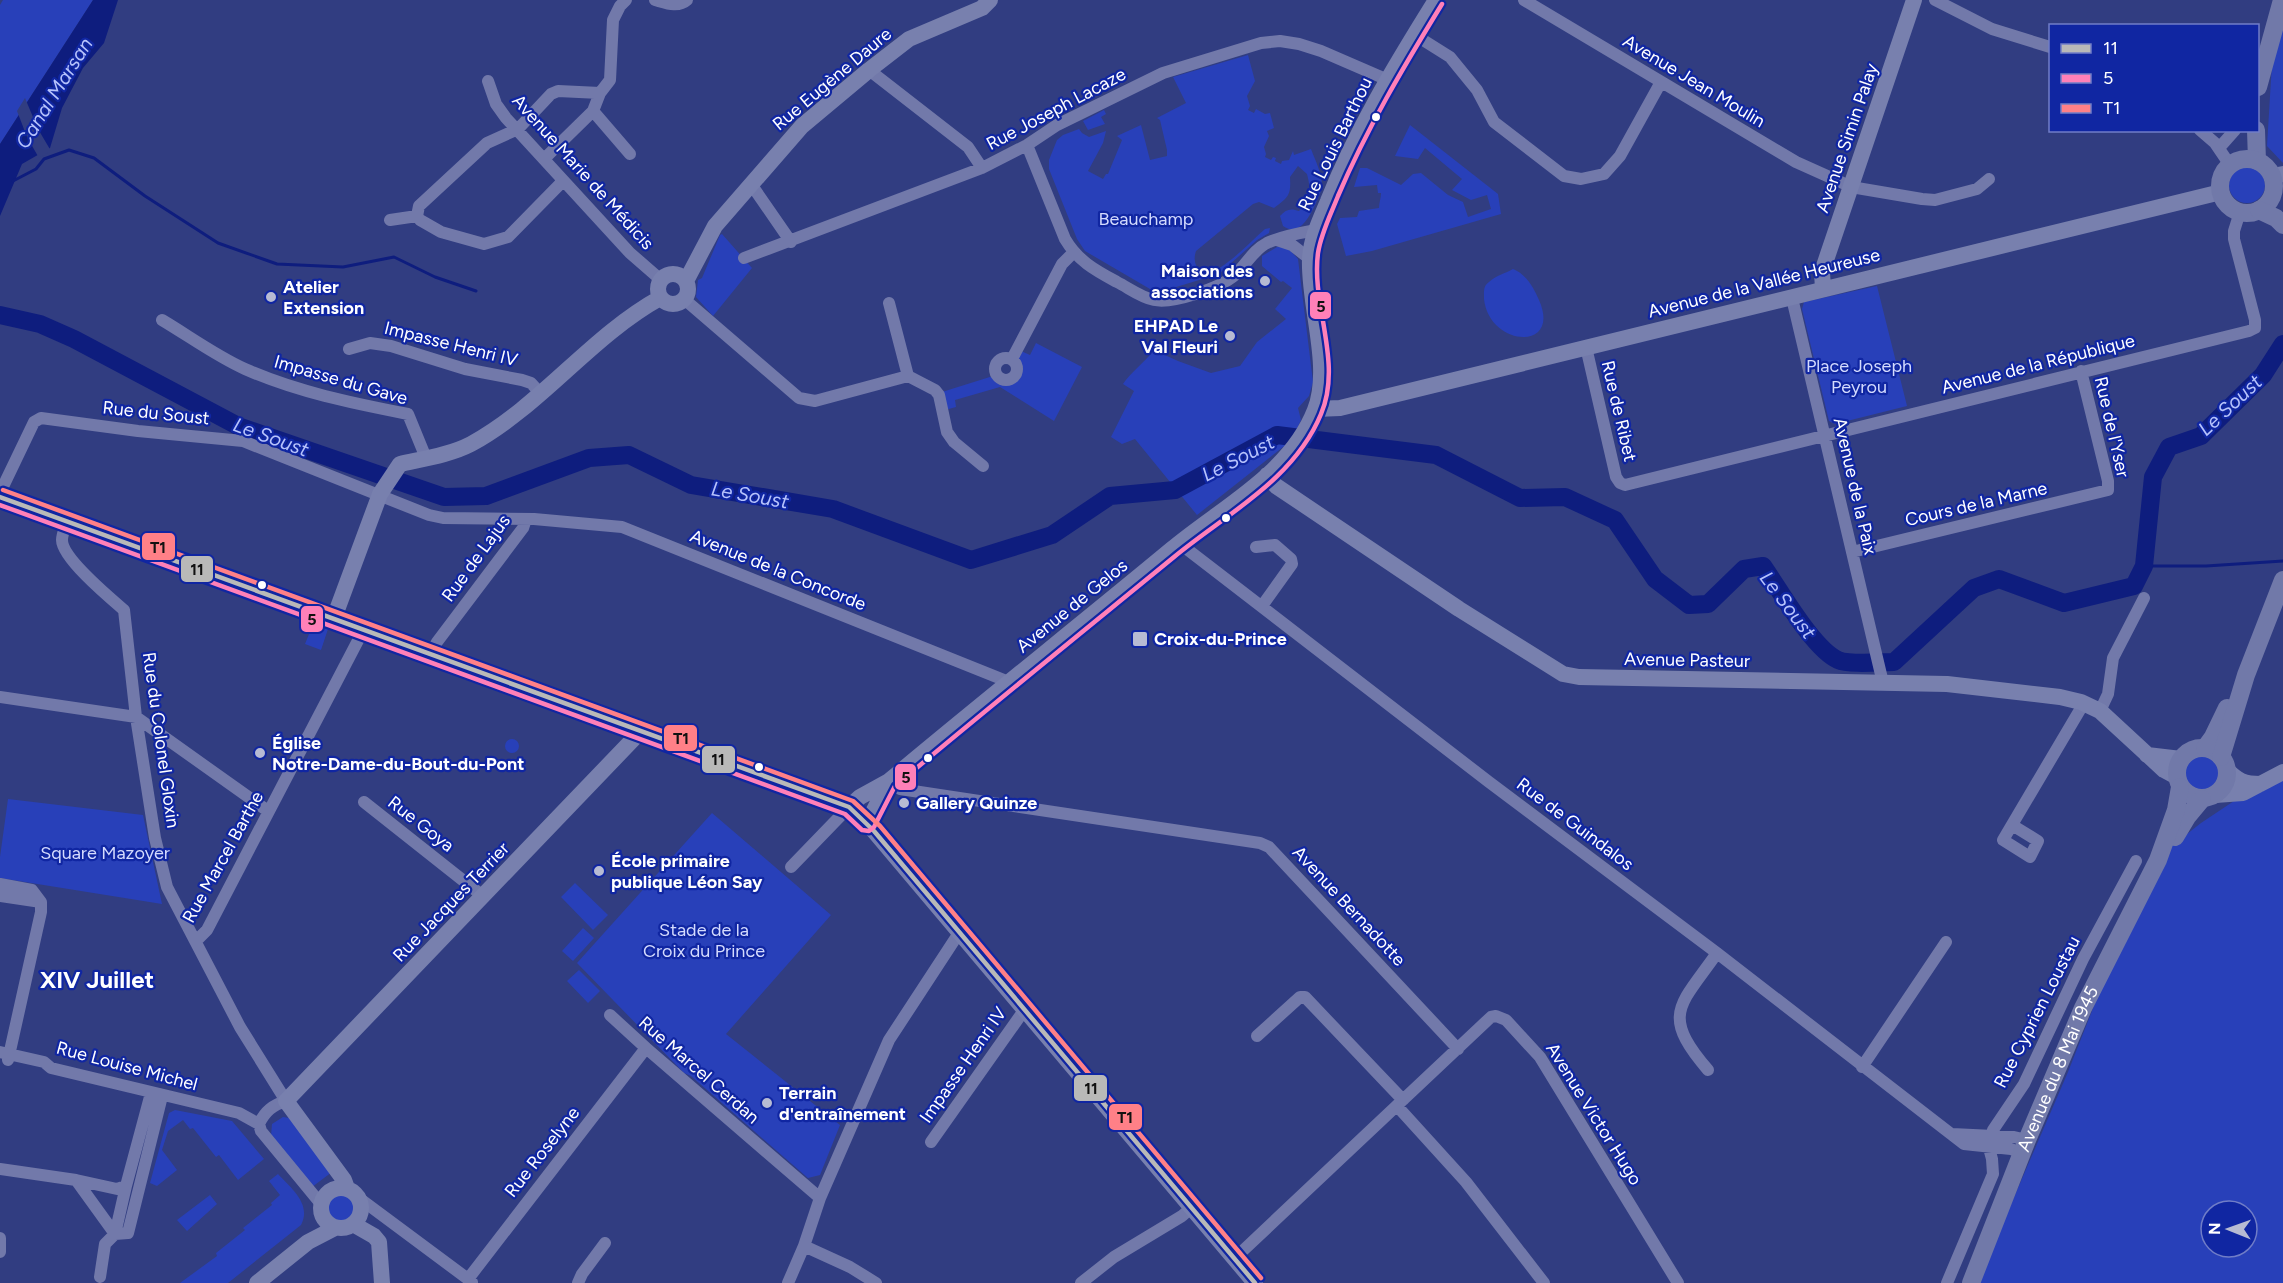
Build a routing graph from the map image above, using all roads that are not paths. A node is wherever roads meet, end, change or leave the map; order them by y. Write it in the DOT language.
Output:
graph roads {
  1 [pos="626,0"];
  2 [pos="655,0"];
  3 [pos="687,0"];
  4 [pos="990,0"];
  5 [pos="1436,0"];
  6 [pos="1524,0"];
  7 [pos="1914,0"];
  8 [pos="1935,0"];
  9 [pos="2282,0"];
  10 [pos="1414,35"];
  11 [pos="2049,47"];
  12 [pos="868,69"];
  13 [pos="1388,80"];
  14 [pos="488,81"];
  15 [pos="1661,82"];
  16 [pos="2259,83"];
  17 [pos="600,93"];
  18 [pos="594,111"];
  19 [pos="518,129"];
  20 [pos="2202,132"];
  21 [pos="2233,132"];
  22 [pos="2248,132"];
  23 [pos="2255,132"];
  24 [pos="1027,145"];
  25 [pos="2219,148"];
  26 [pos="630,154"];
  27 [pos="545,158"];
  28 [pos="2244,162"];
  29 [pos="982,168"];
  30 [pos="1989,179"];
  31 [pos="563,181"];
  32 [pos="2276,181"];
  33 [pos="751,184"];
  34 [pos="1850,186"];
  35 [pos="2221,192"];
  36 [pos="2283,209"];
  37 [pos="2259,210"];
  38 [pos="2240,212"];
  39 [pos="417,216"];
  40 [pos="390,220"];
  41 [pos="2283,225"];
  42 [pos="1316,230"];
  43 [pos="1277,240"];
  44 [pos="791,242"];
  45 [pos="1073,253"];
  46 [pos="744,258"];
  47 [pos="1310,259"];
  48 [pos="661,280"];
  49 [pos="686,281"];
  50 [pos="1822,289"];
  51 [pos="660,298"];
  52 [pos="1792,298"];
  53 [pos="684,299"];
  54 [pos="889,303"];
  55 [pos="162,320"];
  56 [pos="1586,347"];
  57 [pos="349,349"];
  58 [pos="1012,359"];
  59 [pos="2081,371"];
  60 [pos="908,376"];
  61 [pos="541,394"];
  62 [pos="1312,416"];
  63 [pos="1824,435"];
  64 [pos="426,458"];
  65 [pos="984,466"];
  66 [pos="1267,475"];
  67 [pos="1620,483"];
  68 [pos="2108,490"];
  69 [pos="382,491"];
  70 [pos="0,495"];
  71 [pos="526,519"];
  72 [pos="67,522"];
  73 [pos="1179,543"];
  74 [pos="1256,547"];
  75 [pos="1852,552"];
  76 [pos="2283,580"];
  77 [pos="2144,598"];
  78 [pos="1262,606"];
  79 [pos="334,618"];
  80 [pos="364,629"];
  81 [pos="430,654"];
  82 [pos="2246,675"];
  83 [pos="1882,676"];
  84 [pos="1009,682"];
  85 [pos="0,697"];
  86 [pos="2084,703"];
  87 [pos="2100,711"];
  88 [pos="136,717"];
  89 [pos="642,730"];
  90 [pos="2205,748"];
  91 [pos="2147,755"];
  92 [pos="2181,759"];
  93 [pos="2224,764"];
  94 [pos="2283,772"];
  95 [pos="889,781"];
  96 [pos="2178,782"];
  97 [pos="2260,784"];
  98 [pos="2208,797"];
  99 [pos="364,802"];
  100 [pos="849,807"];
  101 [pos="268,811"];
  102 [pos="867,824"];
  103 [pos="2012,825"];
  104 [pos="2158,860"];
  105 [pos="2136,861"];
  106 [pos="791,867"];
  107 [pos="0,884"];
  108 [pos="0,896"];
  109 [pos="484,897"];
  110 [pos="41,902"];
  111 [pos="959,933"];
  112 [pos="196,941"];
  113 [pos="1946,942"];
  114 [pos="1718,953"];
  115 [pos="1025,1009"];
  116 [pos="610,1015"];
  117 [pos="1257,1036"];
  118 [pos="646,1048"];
  119 [pos="1458,1048"];
  120 [pos="4,1057"];
  121 [pos="1862,1066"];
  122 [pos="1708,1070"];
  123 [pos="157,1094"];
  124 [pos="286,1101"];
  125 [pos="1400,1103"];
  126 [pos="261,1120"];
  127 [pos="931,1142"];
  128 [pos="1990,1142"];
  129 [pos="2024,1147"];
  130 [pos="0,1169"];
  131 [pos="76,1180"];
  132 [pos="126,1186"];
  133 [pos="353,1193"];
  134 [pos="820,1198"];
  135 [pos="1191,1208"];
  136 [pos="326,1217"];
  137 [pos="353,1224"];
  138 [pos="115,1234"];
  139 [pos="0,1238"];
  140 [pos="605,1243"];
  141 [pos="804,1246"];
  142 [pos="0,1251"];
  143 [pos="1234,1259"];
  144 [pos="100,1277"];
  145 [pos="471,1281"];
  146 [pos="257,1283"];
  147 [pos="382,1283"];
  148 [pos="578,1283"];
  149 [pos="788,1283"];
  150 [pos="876,1283"];
  151 [pos="1081,1283"];
  152 [pos="1255,1283"];
  153 [pos="1544,1283"];
  154 [pos="1678,1283"];
  155 [pos="1947,1283"];
  156 [pos="1971,1283"];
  1 -- 17 [label="street"];
  2 -- 3 [label="street"];
  4 -- 12 [label="street, Rue Eugène Daure"];
  5 -- 10 [label="street, Rue Louis Barthou"];
  6 -- 15 [label="street, Avenue Jean Moulin"];
  7 -- 34 [label="street, Avenue Simin Palay"];
  8 -- 11 [label="street"];
  9 -- 16 [label="main road"];
  10 -- 13 [label="street, Rue Louis Barthou"];
  10 -- 15 [label="street"];
  12 -- 29 [label="street"];
  12 -- 33 [label="street, Rue Eugène Daure"];
  13 -- 24 [label="street, Rue Joseph Lacaze"];
  13 -- 42 [label="street, Rue Louis Barthou"];
  14 -- 19 [label="street, Avenue Marie de Médicis"];
  15 -- 34 [label="street, Avenue Jean Moulin"];
  17 -- 18 [label="street"];
  17 -- 19 [label="street"];
  18 -- 26 [label="street"];
  18 -- 27 [label="street"];
  19 -- 27 [label="street, Avenue Marie de Médicis"];
  19 -- 39 [label="street"];
  20 -- 25 [label="street"];
  21 -- 25 [label="street"];
  22 -- 28 [label="main road"];
  23 -- 28 [label="main road"];
  24 -- 29 [label="street, Rue Joseph Lacaze"];
  24 -- 45 [label="street"];
  25 -- 28 [label="street"];
  27 -- 31 [label="street, Avenue Marie de Médicis"];
  28 -- 32 [label="main road"];
  28 -- 35 [label="main road"];
  29 -- 44 [label="street, Rue Joseph Lacaze"];
  30 -- 34 [label="street, Avenue Jean Moulin"];
  31 -- 39 [label="street"];
  31 -- 48 [label="street, Avenue Marie de Médicis"];
  32 -- 36 [label="main road"];
  32 -- 37 [label="main road"];
  33 -- 44 [label="street"];
  33 -- 49 [label="street, Rue Eugène Daure"];
  34 -- 50 [label="street, Avenue Simin Palay"];
  35 -- 38 [label="main road"];
  35 -- 50 [label="street, Avenue de la Vallée Heureuse"];
  37 -- 38 [label="main road"];
  37 -- 41 [label="main road"];
  38 -- 59 [label="street, Avenue de la République"];
  39 -- 40 [label="street"];
  42 -- 43 [label="street"];
  42 -- 47 [label="street, Rue Louis Barthou"];
  43 -- 45 [label="street"];
  43 -- 47 [label="street"];
  44 -- 46 [label="street, Rue Joseph Lacaze"];
  45 -- 58 [label="street"];
  47 -- 62 [label="street, Rue Louis Barthou"];
  48 -- 49 [label="street"];
  48 -- 51 [label="street"];
  49 -- 53 [label="street"];
  50 -- 52 [label="street, Avenue de la Vallée Heureuse"];
  51 -- 53 [label="street"];
  51 -- 61 [label="street"];
  52 -- 56 [label="street, Avenue de la Vallée Heureuse"];
  52 -- 63 [label="street, Avenue de la Paix"];
  53 -- 60 [label="street"];
  54 -- 60 [label="street"];
  55 -- 64 [label="street, Impasse du Gave"];
  56 -- 62 [label="street, Avenue de la Vallée Heureuse"];
  56 -- 67 [label="street, Rue de Ribet"];
  57 -- 61 [label="street, Impasse Henri IV"];
  59 -- 63 [label="street, Avenue de la République"];
  59 -- 68 [label="street, Rue de l'Yser"];
  60 -- 65 [label="street"];
  61 -- 64 [label="street"];
  62 -- 66 [label="street, Avenue de Gelos"];
  63 -- 67 [label="street, Avenue de la République"];
  63 -- 75 [label="street, Avenue de la Paix"];
  64 -- 69 [label="street"];
  66 -- 73 [label="street, Avenue de Gelos"];
  66 -- 83 [label="street, Avenue Pasteur"];
  68 -- 75 [label="street, Cours de la Marne"];
  69 -- 70 [label="street, Rue du Soust"];
  69 -- 71 [label="street, Rue de Lajus"];
  69 -- 79 [label="street"];
  70 -- 72 [label="street"];
  71 -- 81 [label="street, Rue de Lajus"];
  71 -- 84 [label="street, Avenue de la Concorde"];
  72 -- 79 [label="street"];
  72 -- 88 [label="street, Rue du Colonel Gloxin"];
  73 -- 78 [label="street, Rue de Guindalos"];
  73 -- 84 [label="street, Avenue de Gelos"];
  74 -- 78 [label="street"];
  75 -- 83 [label="street, Avenue de la Paix"];
  76 -- 82 [label="main road"];
  77 -- 87 [label="street"];
  78 -- 114 [label="street, Rue de Guindalos"];
  79 -- 80 [label="street"];
  80 -- 81 [label="street"];
  80 -- 101 [label="street, Rue Marcel Barthe"];
  81 -- 89 [label="street"];
  82 -- 90 [label="main road"];
  82 -- 93 [label="main road"];
  83 -- 86 [label="street, Avenue Pasteur"];
  84 -- 95 [label="street, Avenue de Gelos"];
  85 -- 88 [label="street"];
  86 -- 87 [label="street, Avenue Pasteur"];
  86 -- 103 [label="street"];
  87 -- 91 [label="street, Avenue Pasteur"];
  88 -- 101 [label="street"];
  88 -- 112 [label="street, Rue du Colonel Gloxin"];
  89 -- 100 [label="street"];
  89 -- 109 [label="street, Rue Jacques Terrier"];
  90 -- 92 [label="main road"];
  90 -- 93 [label="main road"];
  91 -- 92 [label="street"];
  91 -- 96 [label="street, Avenue Pasteur"];
  92 -- 96 [label="main road"];
  93 -- 97 [label="street"];
  93 -- 98 [label="main road"];
  94 -- 97 [label="street"];
  95 -- 100 [label="street, Avenue de Gelos"];
  95 -- 102 [label="street"];
  95 -- 119 [label="street, Avenue Bernadotte"];
  96 -- 98 [label="main road"];
  96 -- 104 [label="main road, Avenue du 8 Mai 1945"];
  97 -- 98 [label="street"];
  98 -- 104 [label="main road, Avenue du 8 Mai 1945"];
  99 -- 109 [label="street, Rue Goya"];
  100 -- 102 [label="street"];
  100 -- 106 [label="street"];
  101 -- 112 [label="street, Rue Marcel Barthe"];
  102 -- 111 [label="street"];
  104 -- 129 [label="main road, Avenue du 8 Mai 1945"];
  105 -- 128 [label="street, Rue Cyprien Loustau"];
  107 -- 110 [label="street"];
  108 -- 110 [label="street"];
  109 -- 124 [label="street, Rue Jacques Terrier"];
  110 -- 120 [label="street"];
  111 -- 115 [label="street"];
  111 -- 134 [label="street"];
  112 -- 124 [label="street, Rue du Colonel Gloxin"];
  113 -- 121 [label="street"];
  114 -- 121 [label="street, Rue de Guindalos"];
  114 -- 122 [label="street"];
  115 -- 127 [label="street, Impasse Henri IV"];
  115 -- 135 [label="street"];
  116 -- 118 [label="street, Rue Marcel Cerdan"];
  117 -- 125 [label="street"];
  118 -- 134 [label="street, Rue Marcel Cerdan"];
  118 -- 145 [label="street, Rue Roselyne"];
  119 -- 125 [label="street"];
  119 -- 154 [label="street, Avenue Victor Hugo"];
  120 -- 123 [label="street, Rue Louise Michel"];
  121 -- 128 [label="street, Rue de Guindalos"];
  123 -- 126 [label="street, Rue Louise Michel"];
  123 -- 132 [label="street"];
  123 -- 138 [label="street"];
  124 -- 126 [label="street"];
  124 -- 133 [label="street, Rue du Colonel Gloxin"];
  125 -- 143 [label="street"];
  125 -- 153 [label="street"];
  126 -- 136 [label="street"];
  128 -- 129 [label="street, Rue de Guindalos"];
  128 -- 155 [label="street"];
  129 -- 156 [label="main road, Avenue du 8 Mai 1945"];
  130 -- 131 [label="street"];
  131 -- 132 [label="street"];
  131 -- 138 [label="street"];
  132 -- 138 [label="street"];
  133 -- 136 [label="street"];
  133 -- 137 [label="street"];
  133 -- 145 [label="street, Rue du Colonel Gloxin"];
  134 -- 141 [label="street"];
  135 -- 143 [label="street"];
  135 -- 151 [label="street"];
  136 -- 137 [label="street"];
  136 -- 146 [label="street"];
  137 -- 147 [label="street"];
  138 -- 144 [label="street"];
  139 -- 142 [label="street"];
  140 -- 148 [label="street"];
  141 -- 149 [label="street"];
  141 -- 150 [label="street"];
  143 -- 152 [label="street"];
}
